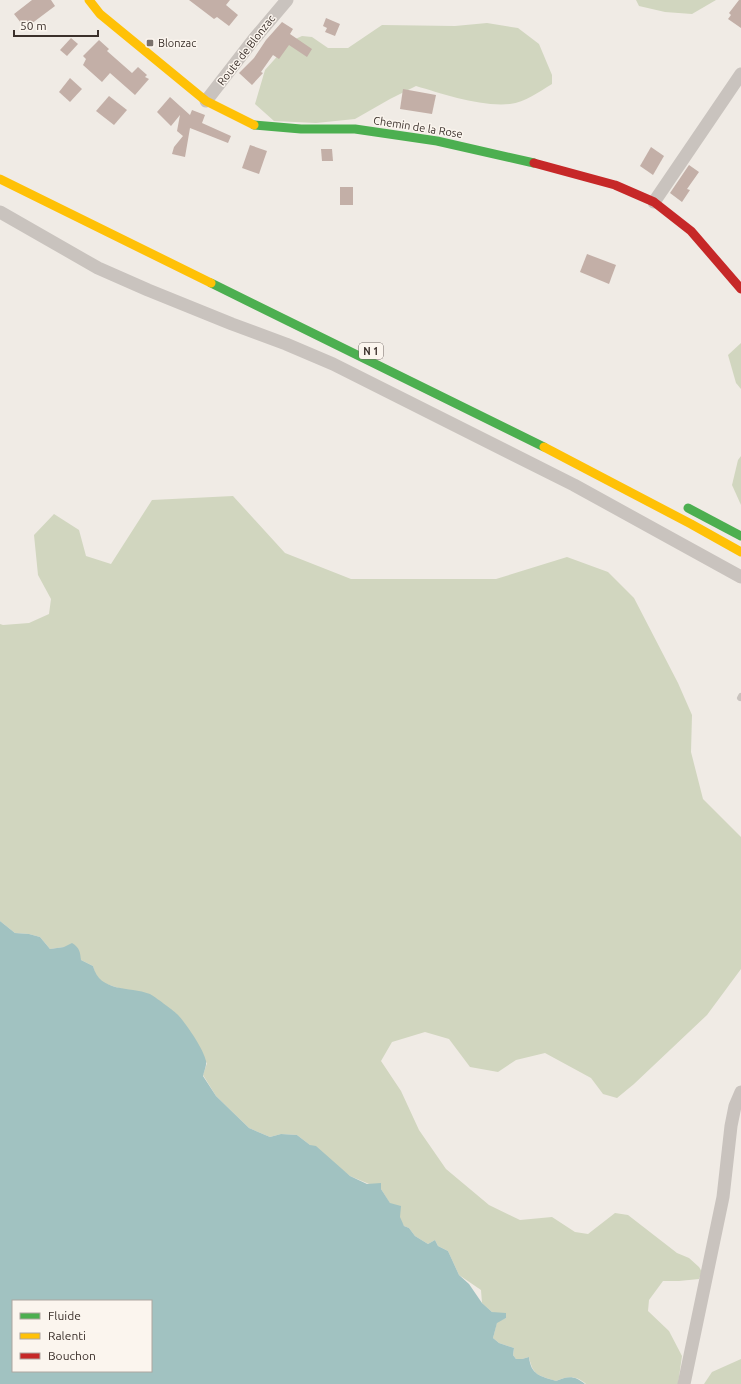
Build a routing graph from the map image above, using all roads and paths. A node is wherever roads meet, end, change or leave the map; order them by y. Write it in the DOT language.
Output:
graph roads {
  1 [pos="89,0"];
  2 [pos="286,0"];
  3 [pos="741,74"];
  4 [pos="206,101"];
  5 [pos="0,179"];
  6 [pos="63,200"];
  7 [pos="654,202"];
  8 [pos="0,212"];
  9 [pos="197,266"];
  10 [pos="740,286"];
  11 [pos="680,504"];
  12 [pos="741,536"];
  13 [pos="741,552"];
  14 [pos="741,577"];
  15 [pos="741,1092"];
  16 [pos="684,1384"];
  1 -- 4 [label="main road, Chemin de la Rose"];
  2 -- 4 [label="street, Route de Blonzac"];
  3 -- 7 [label="street"];
  4 -- 7 [label="main road, Chemin de la Rose"];
  5 -- 13 [label="main road, N 1"];
  6 -- 9 [label="main road"];
  7 -- 10 [label="main road, Chemin de la Rose"];
  8 -- 14 [label="street"];
  11 -- 12 [label="main road"];
  15 -- 16 [label="street"];
}
